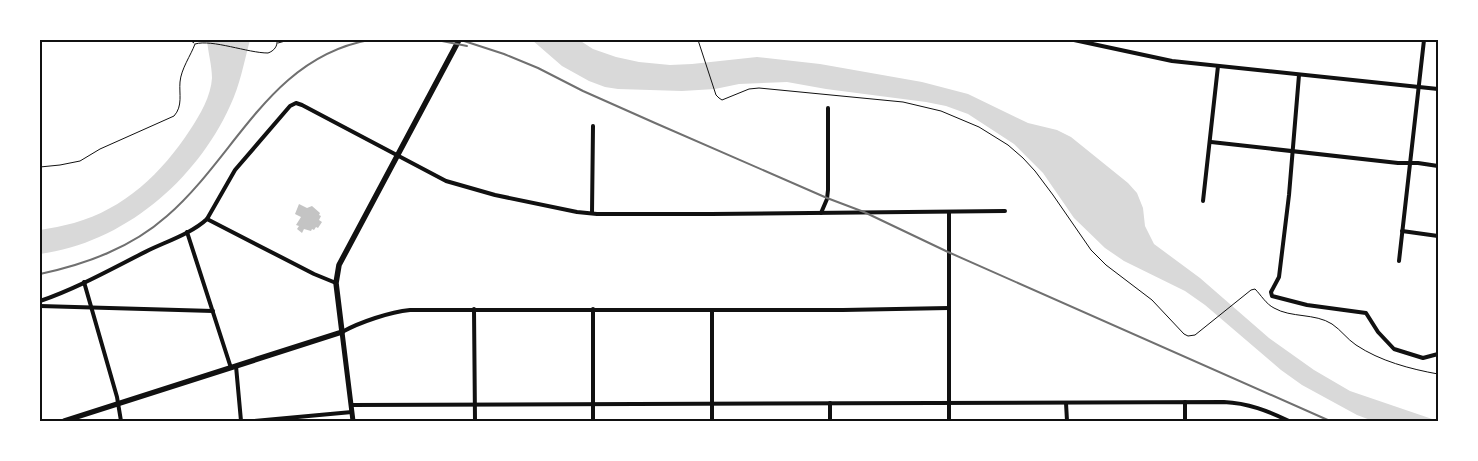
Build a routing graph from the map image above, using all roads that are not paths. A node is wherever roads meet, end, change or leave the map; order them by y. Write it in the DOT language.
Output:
graph roads {
  1 [pos="459,40"];
  2 [pos="1074,40"];
  3 [pos="1424,40"];
  4 [pos="1218,66"];
  5 [pos="1299,75"];
  6 [pos="1419,87"];
  7 [pos="1438,89"];
  8 [pos="828,108"];
  9 [pos="593,126"];
  10 [pos="1210,142"];
  11 [pos="1292,151"];
  12 [pos="398,156"];
  13 [pos="1412,163"];
  14 [pos="1438,166"];
  15 [pos="1203,201"];
  16 [pos="1005,211"];
  17 [pos="949,212"];
  18 [pos="592,213"];
  19 [pos="821,213"];
  20 [pos="207,219"];
  21 [pos="1402,231"];
  22 [pos="187,232"];
  23 [pos="1438,236"];
  24 [pos="1399,261"];
  25 [pos="84,282"];
  26 [pos="336,283"];
  27 [pos="40,301"];
  28 [pos="40,306"];
  29 [pos="90,307"];
  30 [pos="949,308"];
  31 [pos="474,309"];
  32 [pos="593,309"];
  33 [pos="712,310"];
  34 [pos="213,311"];
  35 [pos="342,332"];
  36 [pos="1438,354"];
  37 [pos="233,367"];
  38 [pos="1185,402"];
  39 [pos="830,403"];
  40 [pos="949,403"];
  41 [pos="1066,403"];
  42 [pos="119,404"];
  43 [pos="475,404"];
  44 [pos="594,404"];
  45 [pos="712,404"];
  46 [pos="352,408"];
  47 [pos="64,421"];
  48 [pos="121,421"];
  49 [pos="241,421"];
  50 [pos="254,421"];
  51 [pos="353,421"];
  52 [pos="475,421"];
  53 [pos="594,421"];
  54 [pos="712,421"];
  55 [pos="830,421"];
  56 [pos="949,421"];
  57 [pos="1066,421"];
  58 [pos="1185,421"];
  59 [pos="1290,421"];
  1 -- 12 [label="main road"];
  2 -- 4 [label="street"];
  3 -- 6 [label="street"];
  4 -- 5 [label="street"];
  4 -- 10 [label="street"];
  5 -- 6 [label="street"];
  5 -- 11 [label="street"];
  6 -- 7 [label="street"];
  6 -- 13 [label="street"];
  8 -- 19 [label="street"];
  9 -- 18 [label="street"];
  10 -- 11 [label="street"];
  10 -- 15 [label="street"];
  11 -- 13 [label="street"];
  11 -- 36 [label="street"];
  12 -- 18 [label="street"];
  12 -- 20 [label="street"];
  12 -- 26 [label="main road"];
  13 -- 14 [label="street"];
  13 -- 21 [label="street"];
  16 -- 17 [label="street"];
  17 -- 19 [label="street"];
  17 -- 30 [label="street"];
  18 -- 19 [label="street"];
  20 -- 22 [label="street"];
  20 -- 26 [label="street"];
  21 -- 23 [label="street"];
  21 -- 24 [label="street"];
  22 -- 25 [label="street"];
  22 -- 34 [label="street"];
  25 -- 27 [label="street"];
  25 -- 29 [label="street"];
  26 -- 35 [label="main road"];
  28 -- 29 [label="street"];
  29 -- 34 [label="street"];
  29 -- 42 [label="street"];
  30 -- 33 [label="street"];
  30 -- 40 [label="street"];
  31 -- 32 [label="street"];
  31 -- 35 [label="street"];
  31 -- 43 [label="street"];
  32 -- 33 [label="street"];
  32 -- 44 [label="street"];
  33 -- 45 [label="street"];
  34 -- 37 [label="street"];
  35 -- 37 [label="main road"];
  35 -- 46 [label="main road"];
  37 -- 42 [label="main road"];
  37 -- 49 [label="street"];
  38 -- 41 [label="street"];
  38 -- 58 [label="street"];
  38 -- 59 [label="street"];
  39 -- 40 [label="street"];
  39 -- 45 [label="street"];
  39 -- 55 [label="street"];
  40 -- 41 [label="street"];
  40 -- 56 [label="street"];
  41 -- 57 [label="street"];
  42 -- 47 [label="main road"];
  42 -- 48 [label="street"];
  43 -- 44 [label="street"];
  43 -- 46 [label="street"];
  43 -- 52 [label="street"];
  44 -- 45 [label="street"];
  44 -- 53 [label="street"];
  45 -- 54 [label="street"];
  46 -- 50 [label="street"];
  46 -- 51 [label="main road"];
}
